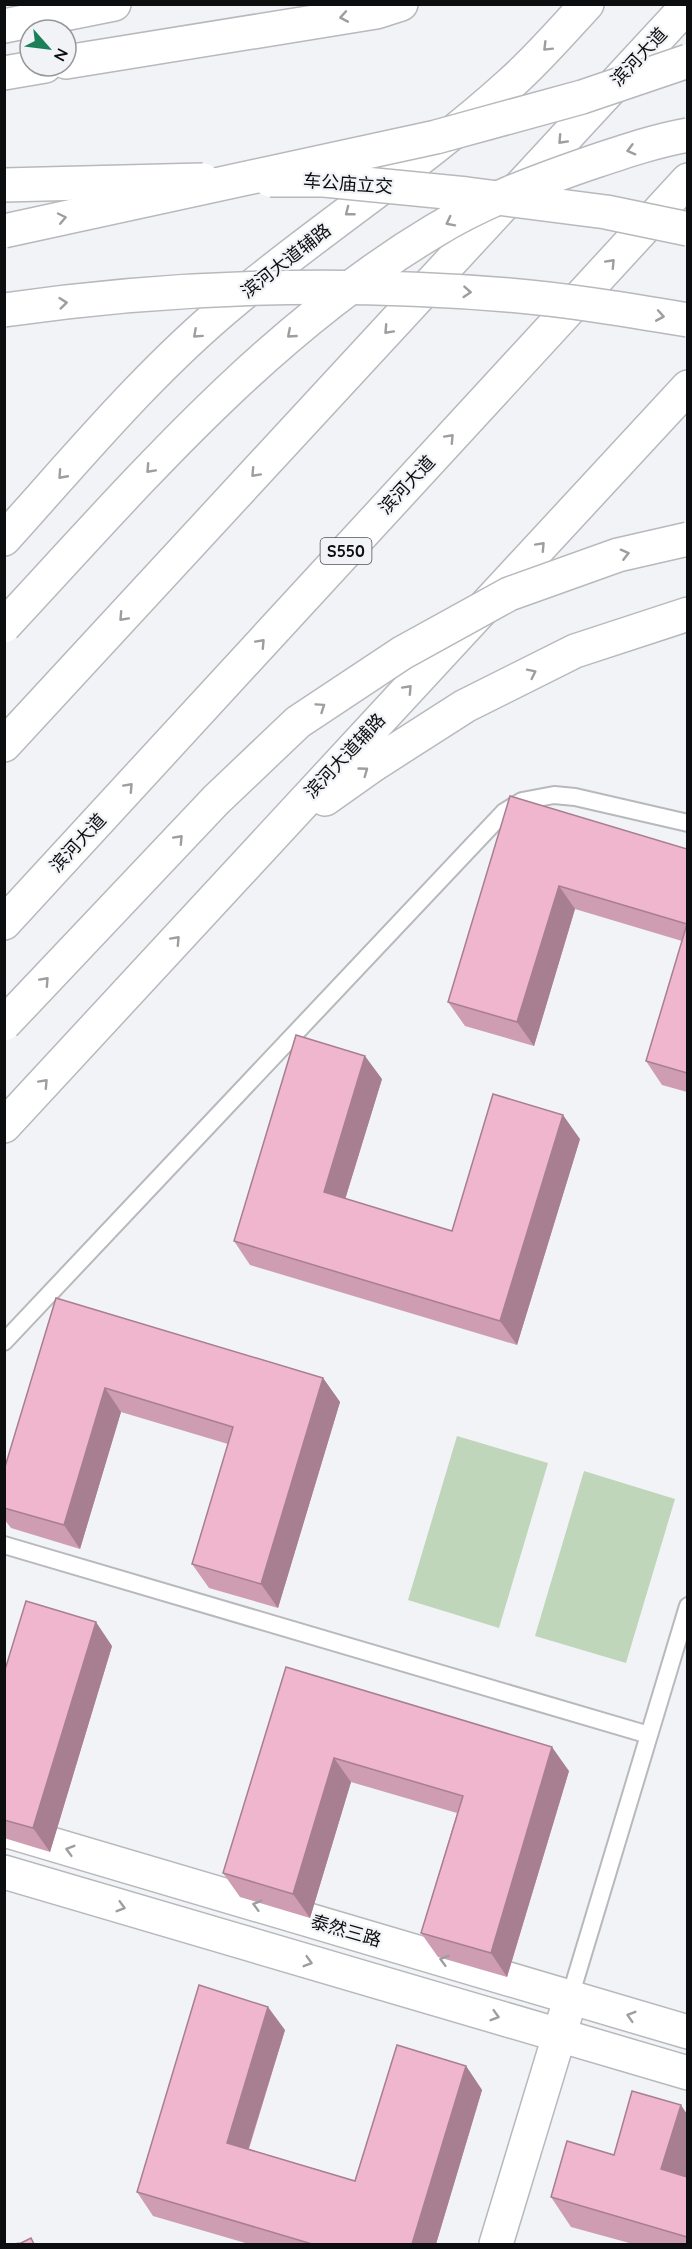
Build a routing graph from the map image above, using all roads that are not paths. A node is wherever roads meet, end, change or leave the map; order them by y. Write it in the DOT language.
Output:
graph roads {
  1 [pos="114,4"];
  2 [pos="401,4"];
  3 [pos="587,4"];
  4 [pos="687,5"];
  5 [pos="4,26"];
  6 [pos="78,60"];
  7 [pos="687,61"];
  8 [pos="687,135"];
  9 [pos="4,185"];
  10 [pos="684,185"];
  11 [pos="687,229"];
  12 [pos="4,231"];
  13 [pos="4,310"];
  14 [pos="687,320"];
  15 [pos="687,387"];
  16 [pos="4,539"];
  17 [pos="687,539"];
  18 [pos="687,614"];
  19 [pos="4,626"];
  20 [pos="4,745"];
  21 [pos="687,823"];
  22 [pos="265,843"];
  23 [pos="4,923"];
  24 [pos="4,1024"];
  25 [pos="4,1126"];
  26 [pos="4,1342"];
  27 [pos="4,1545"];
  28 [pos="687,1606"];
  29 [pos="649,1735"];
  30 [pos="4,1830"];
  31 [pos="4,1872"];
  32 [pos="570,1997"];
  33 [pos="687,2032"];
  34 [pos="559,2035"];
  35 [pos="687,2073"];
  36 [pos="496,2244"];
  1 -- 5 [label="main road"];
  2 -- 6 [label="main road, one-way"];
  3 -- 16 [label="main road, 滨河大道辅路, one-way"];
  4 -- 20 [label="main road, 滨河大道, one-way"];
  12 -- 7 [label="main road, one-way, bridge"];
  8 -- 19 [label="main road, one-way, bridge"];
  9 -- 11 [label="main road, 车公庙立交, bridge"];
  23 -- 10 [label="main road, 滨河大道 / S550, one-way"];
  13 -- 14 [label="main road, one-way, bridge"];
  22 -- 15 [label="main road, 滨河大道辅路, one-way"];
  24 -- 17 [label="main road, one-way, bridge"];
  22 -- 18 [label="main road, one-way"];
  21 -- 26 [label="lane"];
  25 -- 22 [label="main road, 滨河大道辅路, one-way"];
  27 -- 29 [label="lane"];
  28 -- 29 [label="lane"];
  29 -- 32 [label="lane"];
  32 -- 30 [label="main road, 泰然三路, one-way"];
  31 -- 34 [label="main road, one-way"];
  33 -- 32 [label="main road, 泰然三路, one-way"];
  32 -- 34 [label="main road"];
  34 -- 35 [label="main road"];
  34 -- 36 [label="main road"];
}
